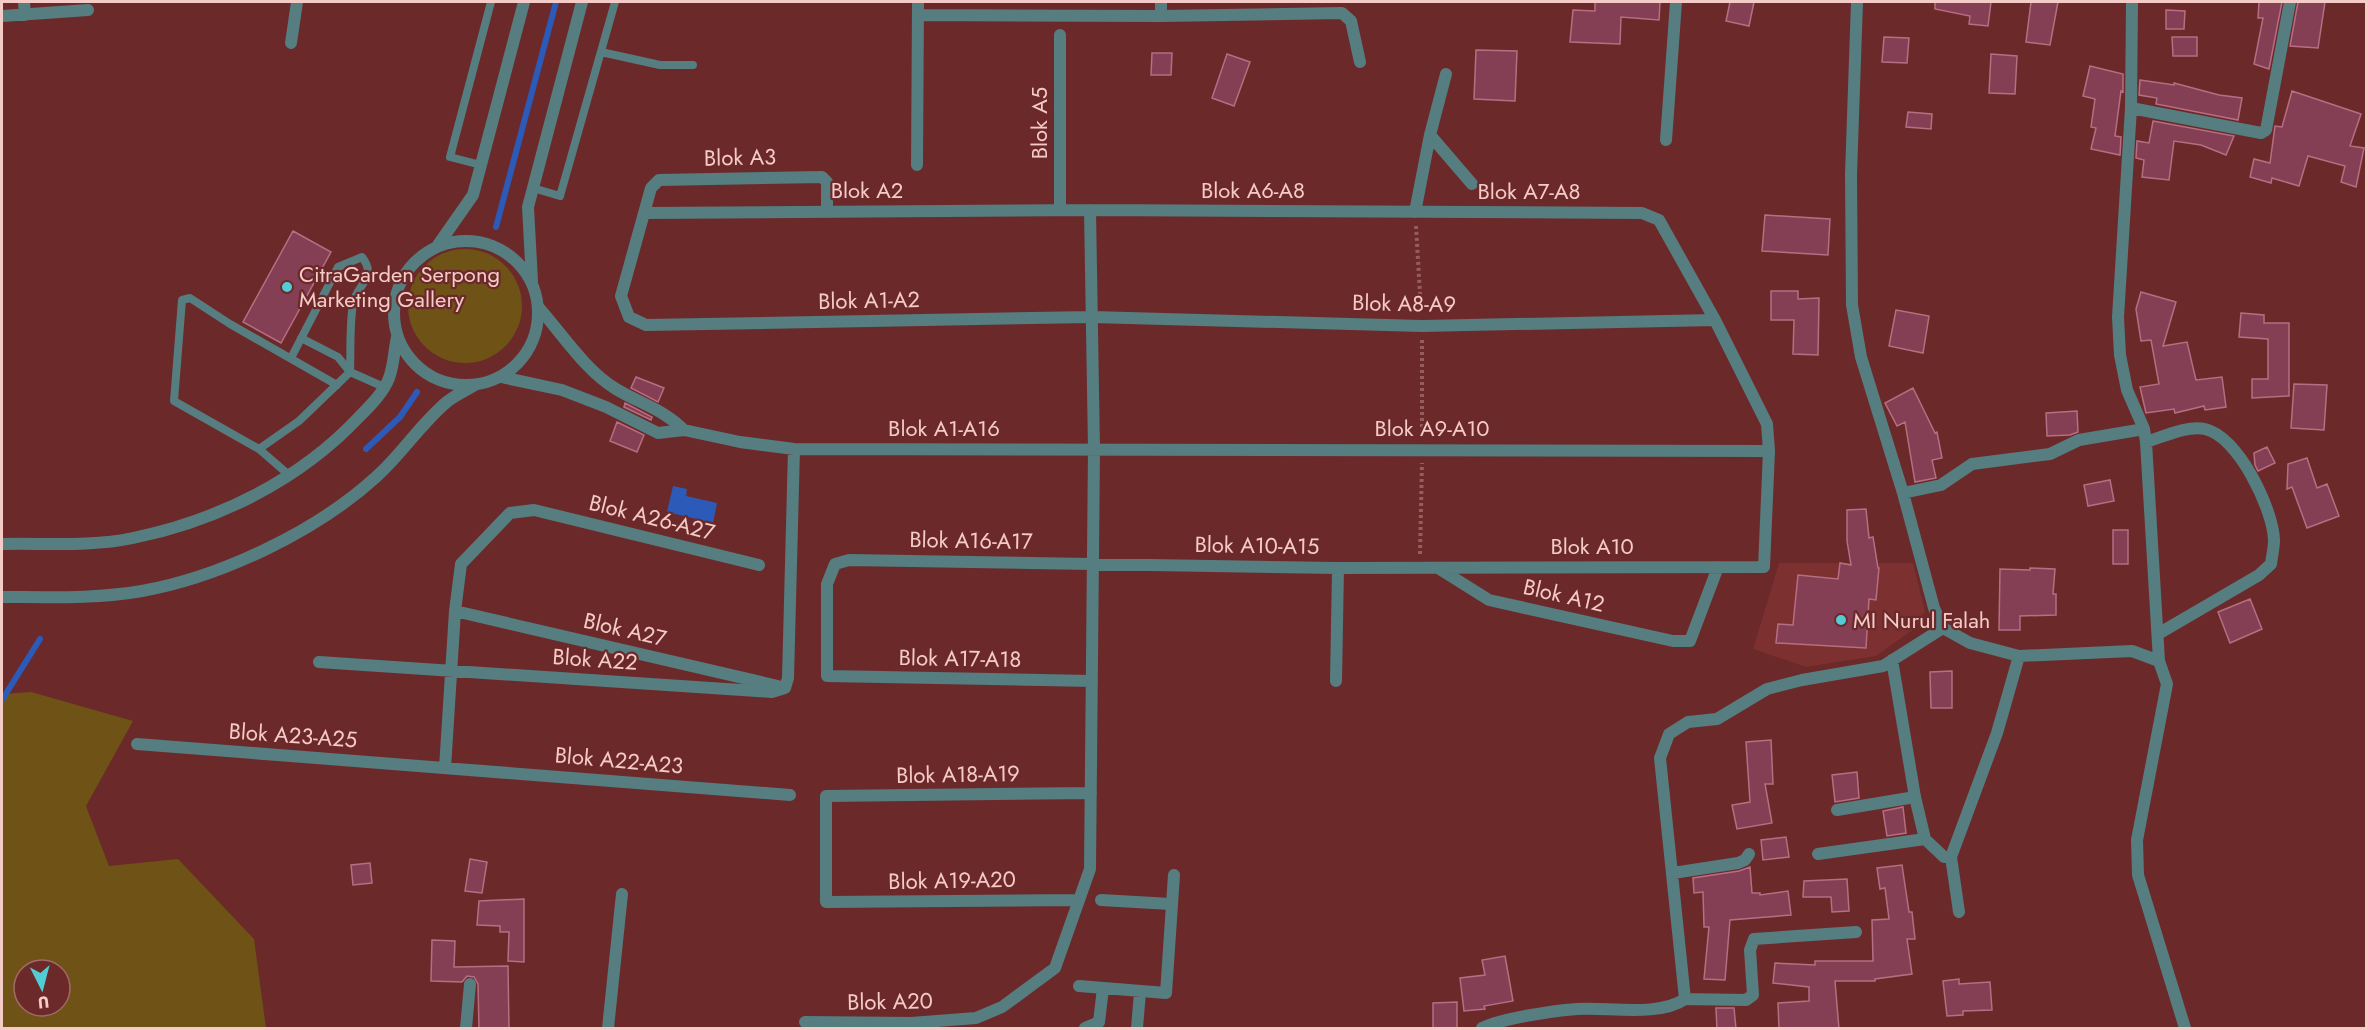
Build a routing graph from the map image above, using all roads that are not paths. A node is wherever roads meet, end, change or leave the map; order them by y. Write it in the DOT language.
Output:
graph roads {
  1 [pos="24,2"];
  2 [pos="297,2"];
  3 [pos="491,2"];
  4 [pos="524,2"];
  5 [pos="582,2"];
  6 [pos="615,2"];
  7 [pos="918,2"];
  8 [pos="1161,2"];
  9 [pos="1676,2"];
  10 [pos="1857,2"];
  11 [pos="2132,2"];
  12 [pos="2290,2"];
  13 [pos="88,10"];
  14 [pos="26,15"];
  15 [pos="918,15"];
  16 [pos="2,16"];
  17 [pos="1161,16"];
  18 [pos="1060,35"];
  19 [pos="291,42"];
  20 [pos="601,51"];
  21 [pos="1360,62"];
  22 [pos="693,65"];
  23 [pos="1446,74"];
  24 [pos="2131,108"];
  25 [pos="1430,135"];
  26 [pos="1666,141"];
  27 [pos="480,165"];
  28 [pos="917,165"];
  29 [pos="1472,184"];
  30 [pos="533,188"];
  31 [pos="1060,210"];
  32 [pos="1090,210"];
  33 [pos="827,211"];
  34 [pos="1415,212"];
  35 [pos="644,213"];
  36 [pos="438,245"];
  37 [pos="532,281"];
  38 [pos="539,308"];
  39 [pos="1092,317"];
  40 [pos="1715,320"];
  41 [pos="397,337"];
  42 [pos="301,338"];
  43 [pos="291,358"];
  44 [pos="350,372"];
  45 [pos="501,377"];
  46 [pos="337,385"];
  47 [pos="475,385"];
  48 [pos="384,387"];
  49 [pos="616,389"];
  50 [pos="606,407"];
  51 [pos="2144,429"];
  52 [pos="684,430"];
  53 [pos="2146,442"];
  54 [pos="794,448"];
  55 [pos="259,449"];
  56 [pos="1094,449"];
  57 [pos="1769,451"];
  58 [pos="290,475"];
  59 [pos="1903,493"];
  60 [pos="2,544"];
  61 [pos="1092,562"];
  62 [pos="759,565"];
  63 [pos="1420,567"];
  64 [pos="1718,567"];
  65 [pos="1338,568"];
  66 [pos="1437,568"];
  67 [pos="2,597"];
  68 [pos="455,611"];
  69 [pos="1943,628"];
  70 [pos="2158,634"];
  71 [pos="2019,656"];
  72 [pos="1892,660"];
  73 [pos="2159,661"];
  74 [pos="319,662"];
  75 [pos="451,671"];
  76 [pos="827,676"];
  77 [pos="1092,681"];
  78 [pos="1336,681"];
  79 [pos="784,688"];
  80 [pos="137,744"];
  81 [pos="445,768"];
  82 [pos="1091,793"];
  83 [pos="790,795"];
  84 [pos="1915,798"];
  85 [pos="1837,810"];
  86 [pos="1925,839"];
  87 [pos="1749,854"];
  88 [pos="1818,854"];
  89 [pos="1951,857"];
  90 [pos="1673,873"];
  91 [pos="1174,875"];
  92 [pos="622,894"];
  93 [pos="1078,900"];
  94 [pos="1101,900"];
  95 [pos="826,902"];
  96 [pos="1171,904"];
  97 [pos="1959,912"];
  98 [pos="1856,932"];
  99 [pos="470,984"];
  100 [pos="1079,986"];
  101 [pos="1103,988"];
  102 [pos="1140,992"];
  103 [pos="1685,999"];
  104 [pos="805,1023"];
  105 [pos="911,1026"];
  106 [pos="466,1029"];
  107 [pos="608,1029"];
  108 [pos="1085,1029"];
  109 [pos="1137,1029"];
  110 [pos="1482,1029"];
  111 [pos="2185,1029"];
  1 -- 14 [label="street"];
  2 -- 19 [label="street"];
  3 -- 27 [label="lane"];
  4 -- 27 [label="street"];
  5 -- 30 [label="street"];
  6 -- 20 [label="lane"];
  7 -- 15 [label="street"];
  8 -- 17 [label="street"];
  9 -- 26 [label="street"];
  10 -- 59 [label="street"];
  11 -- 24 [label="street"];
  12 -- 24 [label="street"];
  13 -- 14 [label="street"];
  14 -- 16 [label="street"];
  15 -- 17 [label="street"];
  15 -- 28 [label="street"];
  17 -- 21 [label="street"];
  18 -- 31 [label="street, Blok A5"];
  20 -- 22 [label="lane"];
  20 -- 30 [label="lane"];
  23 -- 25 [label="street"];
  24 -- 51 [label="street"];
  25 -- 29 [label="street"];
  25 -- 34 [label="street"];
  27 -- 36 [label="street"];
  30 -- 37 [label="street"];
  31 -- 32 [label="street, Blok A2"];
  31 -- 33 [label="street, Blok A2"];
  32 -- 34 [label="street, Blok A6-A8"];
  32 -- 39 [label="street, Blok A20"];
  33 -- 35 [label="street, Blok A2"];
  33 -- 35 [label="street, Blok A3"];
  34 -- 40 [label="street, Blok A7-A8"];
  35 -- 39 [label="street, Blok A1-A2"];
  36 -- 37 [label="street"];
  36 -- 41 [label="street"];
  37 -- 38 [label="street"];
  38 -- 45 [label="street"];
  38 -- 49 [label="street"];
  39 -- 40 [label="street, Blok A8-A9"];
  39 -- 56 [label="street, Blok A20"];
  40 -- 57 [label="street"];
  41 -- 47 [label="street"];
  41 -- 48 [label="street"];
  42 -- 43 [label="lane"];
  42 -- 44 [label="lane"];
  42 -- 44 [label="lane"];
  43 -- 46 [label="lane"];
  43 -- 55 [label="lane"];
  44 -- 46 [label="lane"];
  44 -- 48 [label="lane"];
  45 -- 47 [label="street"];
  45 -- 50 [label="street"];
  46 -- 55 [label="lane"];
  47 -- 67 [label="street"];
  48 -- 58 [label="street"];
  49 -- 50 [label="street"];
  49 -- 52 [label="street"];
  50 -- 52 [label="street"];
  51 -- 53 [label="street"];
  51 -- 59 [label="street"];
  52 -- 54 [label="street, Blok A1-A16"];
  53 -- 70 [label="street"];
  53 -- 70 [label="street"];
  54 -- 56 [label="street, Blok A1-A16"];
  54 -- 79 [label="street"];
  55 -- 58 [label="lane"];
  56 -- 57 [label="street, Blok A9-A10"];
  56 -- 61 [label="street, Blok A20"];
  57 -- 64 [label="street, Blok A10"];
  58 -- 60 [label="street"];
  59 -- 69 [label="street"];
  61 -- 65 [label="street, Blok A10-A15"];
  61 -- 76 [label="street, Blok A16-A17"];
  61 -- 77 [label="street, Blok A20"];
  62 -- 68 [label="street, Blok A26-A27"];
  63 -- 65 [label="street, Blok A10-A15"];
  63 -- 66 [label="street, Blok A10"];
  64 -- 66 [label="street, Blok A10"];
  64 -- 66 [label="street, Blok A12"];
  65 -- 78 [label="street"];
  68 -- 75 [label="street"];
  68 -- 79 [label="street, Blok A27"];
  69 -- 71 [label="street"];
  69 -- 72 [label="street"];
  70 -- 73 [label="street"];
  71 -- 73 [label="street"];
  71 -- 89 [label="street"];
  72 -- 84 [label="street"];
  72 -- 90 [label="street"];
  73 -- 111 [label="street"];
  74 -- 75 [label="street, Blok A22"];
  75 -- 79 [label="street, Blok A22"];
  75 -- 81 [label="street"];
  76 -- 77 [label="street, Blok A17-A18"];
  77 -- 82 [label="street, Blok A20"];
  80 -- 81 [label="street, Blok A23-A25"];
  81 -- 83 [label="street, Blok A22-A23"];
  82 -- 93 [label="street, Blok A20"];
  82 -- 95 [label="street, Blok A18-A19"];
  84 -- 85 [label="street"];
  84 -- 86 [label="street"];
  86 -- 88 [label="street"];
  86 -- 89 [label="street"];
  87 -- 90 [label="street"];
  89 -- 97 [label="street"];
  90 -- 103 [label="street"];
  91 -- 96 [label="street"];
  92 -- 107 [label="street"];
  93 -- 95 [label="street, Blok A19-A20"];
  93 -- 105 [label="street, Blok A20"];
  94 -- 96 [label="street"];
  96 -- 102 [label="street"];
  98 -- 103 [label="street"];
  99 -- 106 [label="street"];
  100 -- 101 [label="street"];
  101 -- 102 [label="street"];
  101 -- 108 [label="street"];
  102 -- 109 [label="street"];
  103 -- 110 [label="street"];
  104 -- 105 [label="street, Blok A20"];
}
